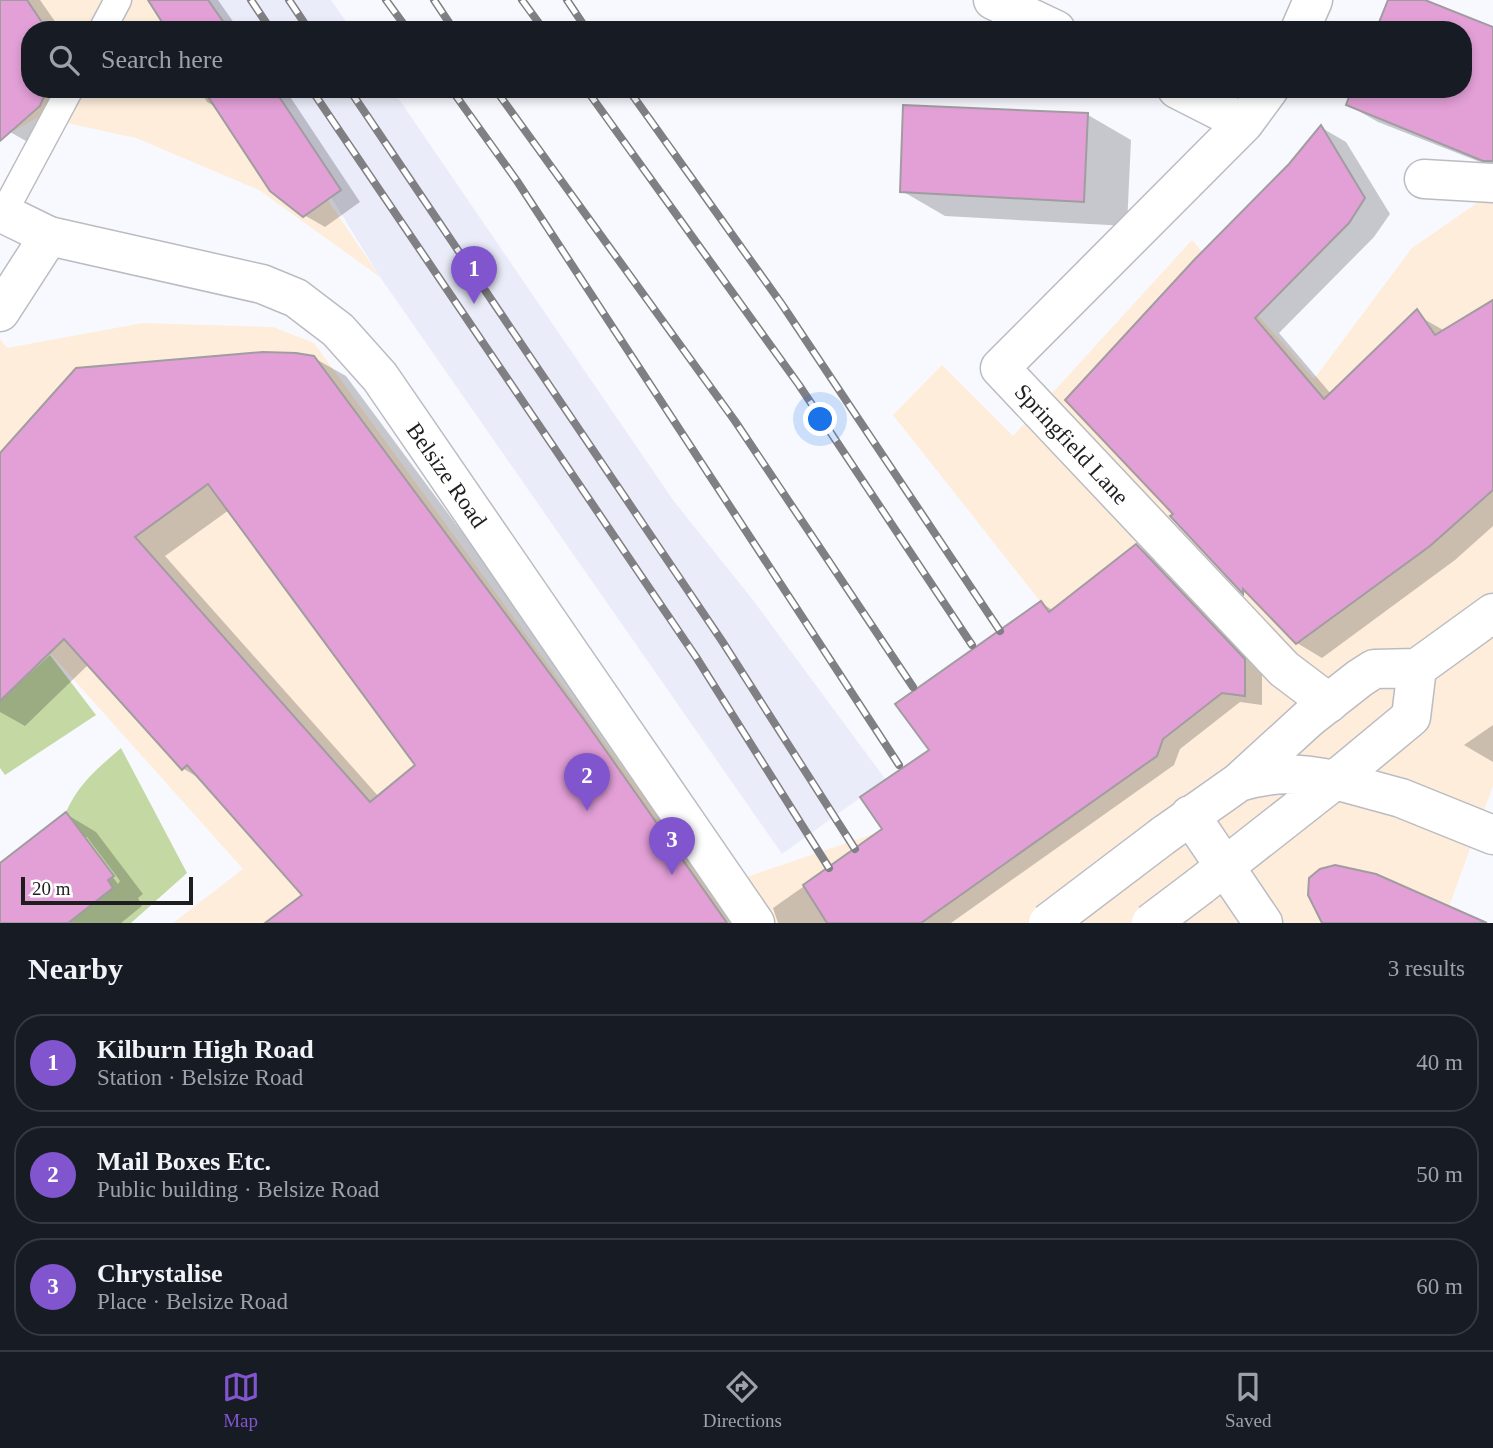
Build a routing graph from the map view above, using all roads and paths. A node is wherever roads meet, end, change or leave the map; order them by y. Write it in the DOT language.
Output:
graph roads {
  1 [pos="118,0"];
  2 [pos="993,0"];
  3 [pos="1313,0"];
  4 [pos="107,21"];
  5 [pos="1037,21"];
  6 [pos="1304,21"];
  7 [pos="65,98"];
  8 [pos="1195,98"];
  9 [pos="1262,98"];
  10 [pos="1244,123"];
  11 [pos="1424,179"];
  12 [pos="1493,183"];
  13 [pos="1,213"];
  14 [pos="49,236"];
  15 [pos="0,312"];
  16 [pos="1493,613"];
  17 [pos="1417,668"];
  18 [pos="1329,703"];
  19 [pos="1335,780"];
  20 [pos="1239,782"];
  21 [pos="1177,825"];
  22 [pos="1493,835"];
  23 [pos="1212,876"];
  24 [pos="755,923"];
  25 [pos="1048,923"];
  26 [pos="1151,923"];
  27 [pos="1263,923"];
  1 -- 4 [label="lane"];
  2 -- 5 [label="main road"];
  3 -- 6 [label="main road"];
  7 -- 13 [label="lane"];
  8 -- 10 [label="main road"];
  9 -- 10 [label="main road, Springfield Lane"];
  10 -- 18 [label="main road, Springfield Lane"];
  11 -- 12 [label="main road"];
  13 -- 14 [label="main road, Belsize Road"];
  14 -- 15 [label="main road"];
  14 -- 24 [label="main road, Belsize Road"];
  16 -- 17 [label="main road"];
  17 -- 18 [label="main road"];
  17 -- 19 [label="main road"];
  18 -- 20 [label="main road"];
  19 -- 20 [label="main road"];
  19 -- 22 [label="main road"];
  19 -- 23 [label="main road"];
  20 -- 21 [label="main road"];
  21 -- 23 [label="main road"];
  21 -- 25 [label="main road, bridge"];
  23 -- 26 [label="main road, bridge"];
  23 -- 27 [label="main road"];
}
